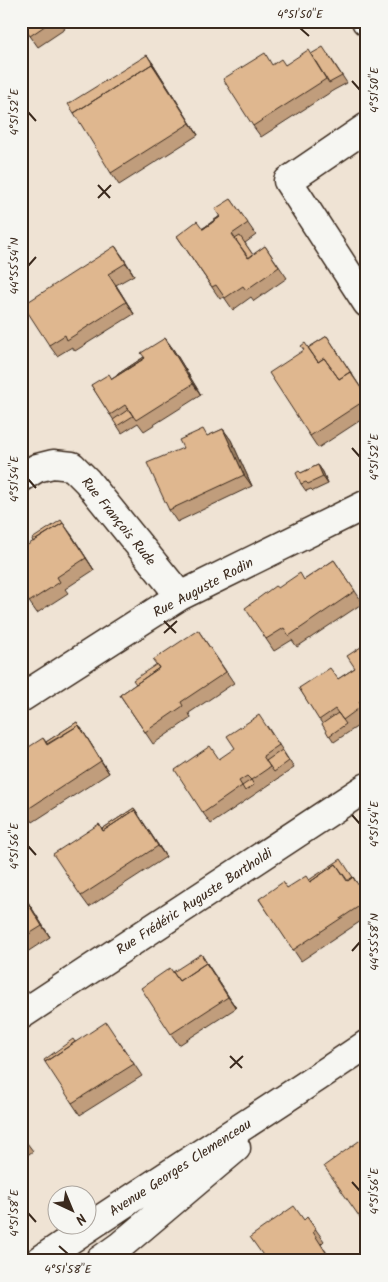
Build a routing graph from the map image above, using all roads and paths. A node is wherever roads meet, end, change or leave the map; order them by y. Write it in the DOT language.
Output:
graph roads {
  1 [pos="367,127"];
  2 [pos="367,303"];
  3 [pos="21,478"];
  4 [pos="367,504"];
  5 [pos="180,596"];
  6 [pos="21,698"];
  7 [pos="367,787"];
  8 [pos="21,1015"];
  9 [pos="367,1044"];
  10 [pos="321,1075"];
  11 [pos="39,1261"];
  12 [pos="99,1261"];
  1 -- 2 [label="street"];
  3 -- 5 [label="street, Rue François Rude"];
  4 -- 5 [label="street, Rue Auguste Rodin"];
  5 -- 6 [label="street, Rue Auguste Rodin"];
  7 -- 8 [label="street, Rue Frédéric Auguste Bartholdi"];
  9 -- 10 [label="street, Avenue Georges Clemenceau"];
  10 -- 11 [label="street, Avenue Georges Clemenceau"];
  10 -- 12 [label="street, Avenue Georges Clemenceau"];
}
